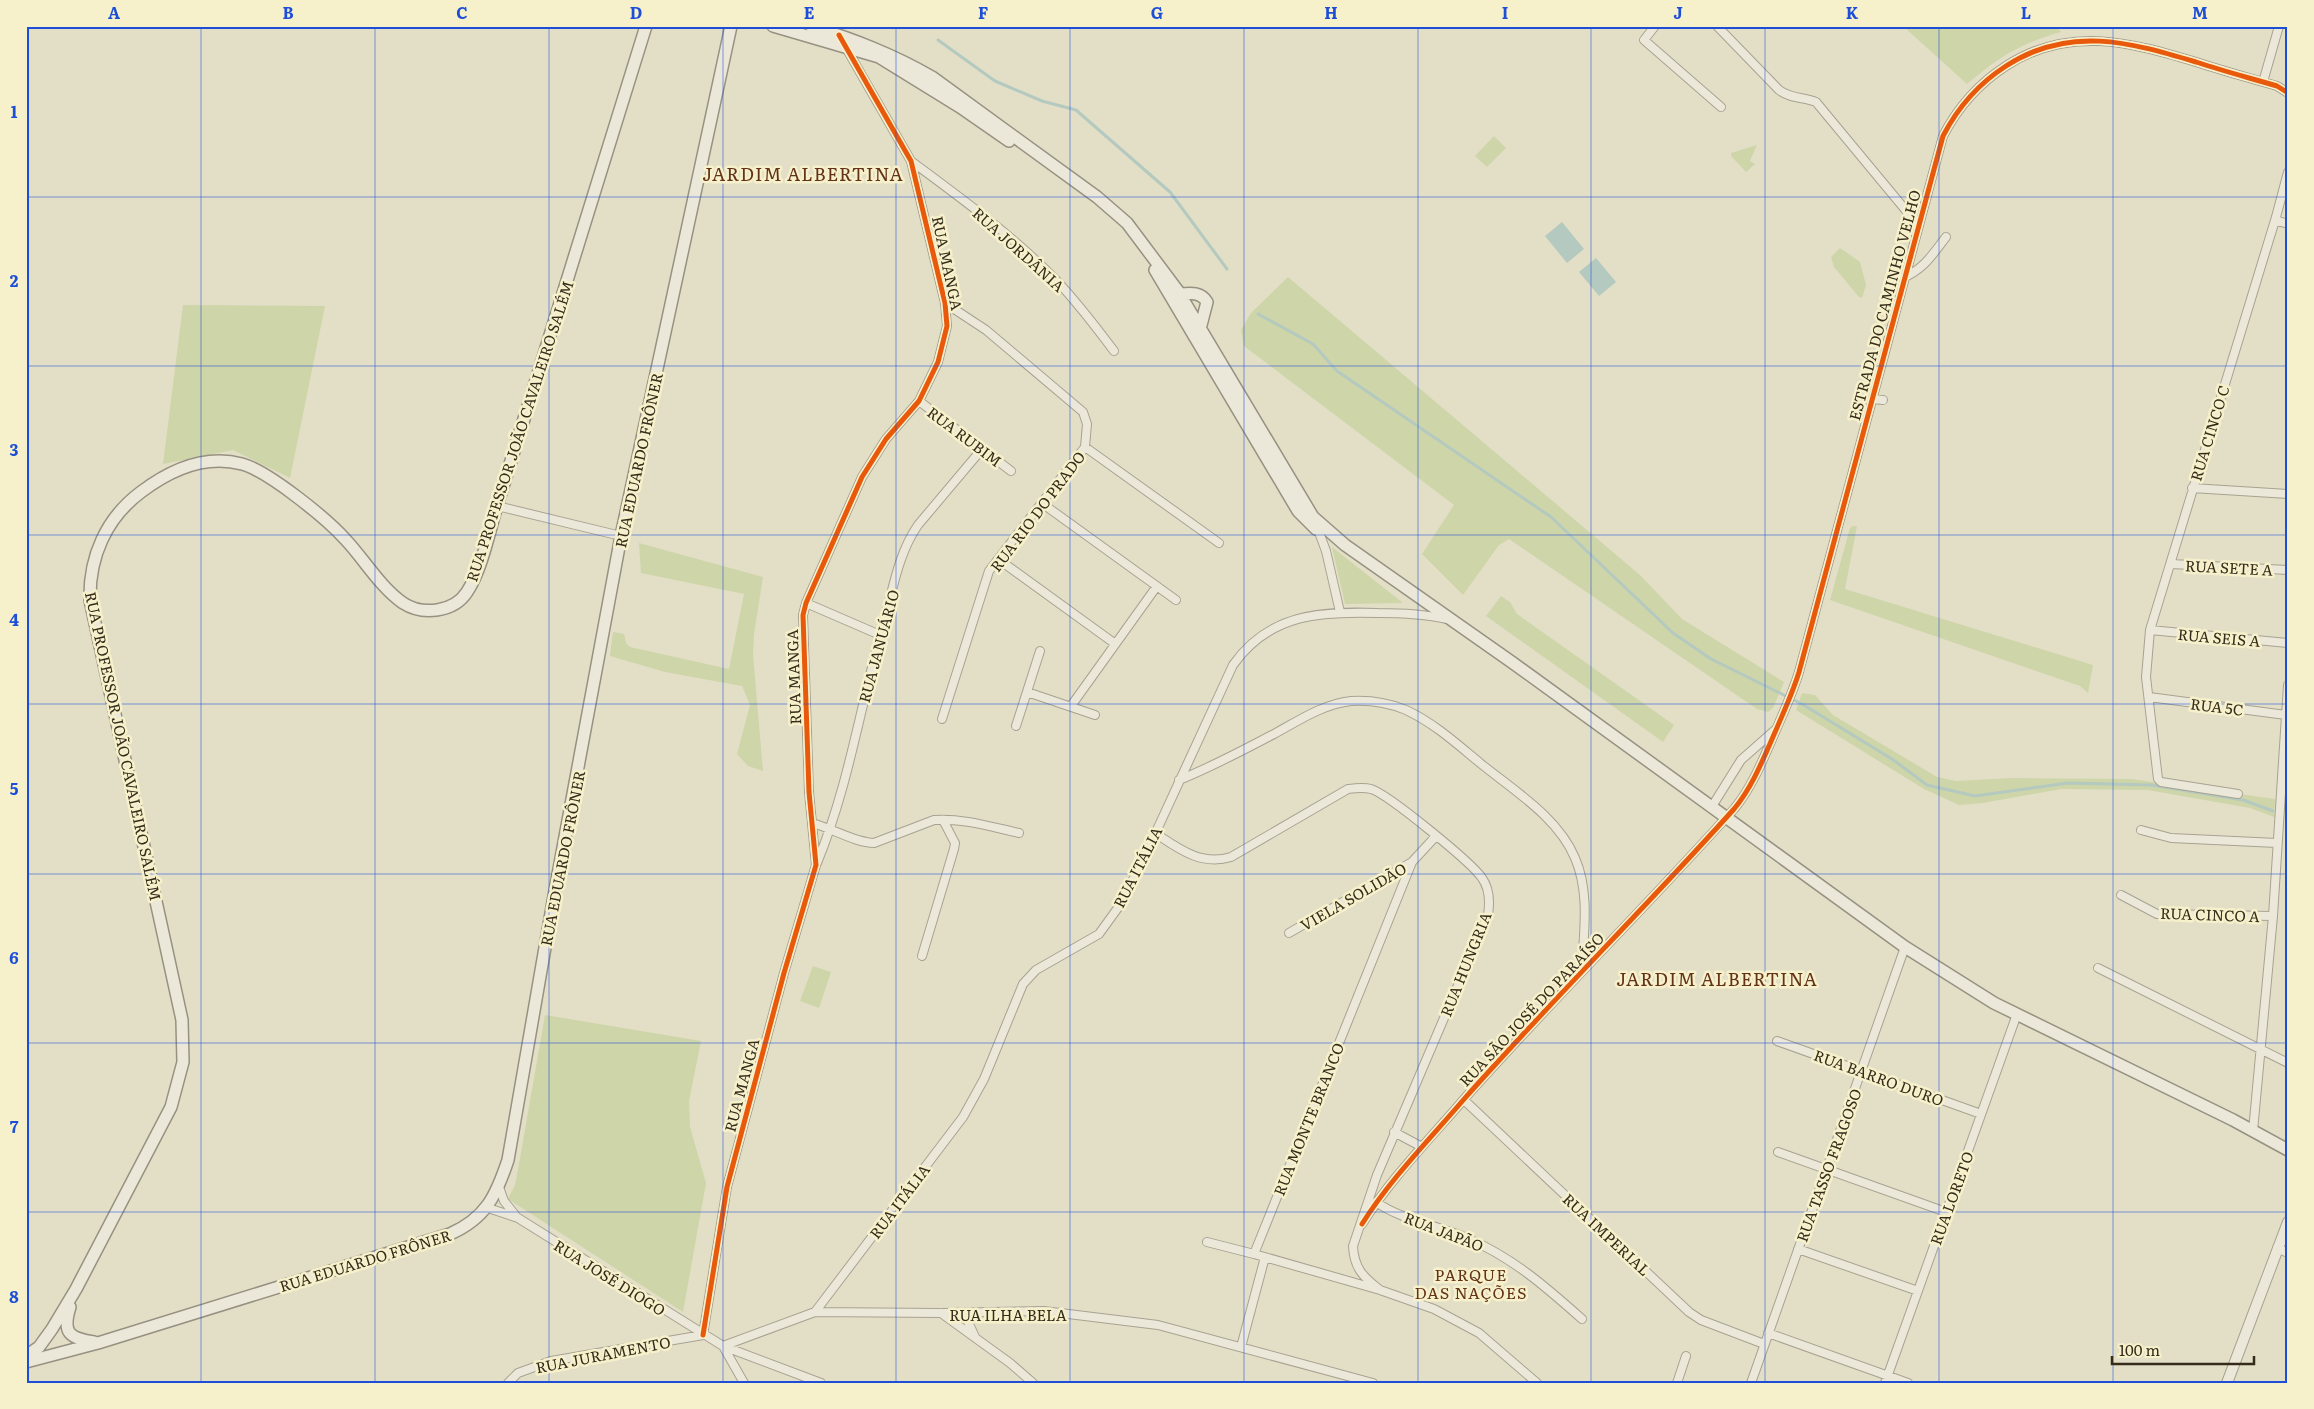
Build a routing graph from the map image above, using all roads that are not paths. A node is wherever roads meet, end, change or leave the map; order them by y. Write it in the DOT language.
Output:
graph roads {
  1 [pos="646,26"];
  2 [pos="731,26"];
  3 [pos="773,26"];
  4 [pos="811,26"];
  5 [pos="1655,26"];
  6 [pos="1716,26"];
  7 [pos="2279,26"];
  8 [pos="839,35"];
  9 [pos="846,48"];
  10 [pos="2263,82"];
  11 [pos="2288,93"];
  12 [pos="1721,107"];
  13 [pos="911,161"];
  14 [pos="2288,172"];
  15 [pos="2276,217"];
  16 [pos="2288,224"];
  17 [pos="1918,225"];
  18 [pos="1946,237"];
  19 [pos="1904,278"];
  20 [pos="1180,294"];
  21 [pos="945,303"];
  22 [pos="1200,329"];
  23 [pos="1114,351"];
  24 [pos="1873,399"];
  25 [pos="1883,400"];
  26 [pos="919,401"];
  27 [pos="1085,447"];
  28 [pos="982,449"];
  29 [pos="1011,471"];
  30 [pos="2192,488"];
  31 [pos="2288,494"];
  32 [pos="1043,504"];
  33 [pos="497,506"];
  34 [pos="1313,517"];
  35 [pos="1319,533"];
  36 [pos="622,536"];
  37 [pos="1219,543"];
  38 [pos="998,559"];
  39 [pos="2171,564"];
  40 [pos="2288,570"];
  41 [pos="1157,586"];
  42 [pos="1176,600"];
  43 [pos="806,603"];
  44 [pos="1340,612"];
  45 [pos="1452,620"];
  46 [pos="2150,630"];
  47 [pos="880,635"];
  48 [pos="2288,643"];
  49 [pos="1114,644"];
  50 [pos="1040,650"];
  51 [pos="2288,685"];
  52 [pos="1027,692"];
  53 [pos="2149,697"];
  54 [pos="1071,706"];
  55 [pos="2286,714"];
  56 [pos="1095,715"];
  57 [pos="942,719"];
  58 [pos="1016,726"];
  59 [pos="1776,728"];
  60 [pos="1179,780"];
  61 [pos="2238,794"];
  62 [pos="1711,808"];
  63 [pos="1726,818"];
  64 [pos="943,820"];
  65 [pos="812,823"];
  66 [pos="831,828"];
  67 [pos="2141,830"];
  68 [pos="1019,833"];
  69 [pos="1155,833"];
  70 [pos="1436,836"];
  71 [pos="2277,843"];
  72 [pos="1412,862"];
  73 [pos="816,864"];
  74 [pos="2121,895"];
  75 [pos="2274,916"];
  76 [pos="1289,933"];
  77 [pos="1905,947"];
  78 [pos="922,956"];
  79 [pos="1592,961"];
  80 [pos="2098,968"];
  81 [pos="2017,1014"];
  82 [pos="1777,1041"];
  83 [pos="2262,1050"];
  84 [pos="2288,1063"];
  85 [pos="1862,1071"];
  86 [pos="1464,1100"];
  87 [pos="1981,1114"];
  88 [pos="2253,1131"];
  89 [pos="1394,1132"];
  90 [pos="1422,1146"];
  91 [pos="2288,1150"];
  92 [pos="1778,1152"];
  93 [pos="1827,1168"];
  94 [pos="499,1187"];
  95 [pos="1376,1202"];
  96 [pos="488,1208"];
  97 [pos="1946,1212"];
  98 [pos="518,1218"];
  99 [pos="2288,1222"];
  100 [pos="1362,1224"];
  101 [pos="1207,1242"];
  102 [pos="2277,1248"];
  103 [pos="1798,1249"];
  104 [pos="1254,1254"];
  105 [pos="2288,1254"];
  106 [pos="1265,1257"];
  107 [pos="76,1289"];
  108 [pos="1380,1290"];
  109 [pos="1918,1291"];
  110 [pos="815,1312"];
  111 [pos="964,1312"];
  112 [pos="941,1313"];
  113 [pos="1582,1318"];
  114 [pos="1768,1333"];
  115 [pos="703,1335"];
  116 [pos="976,1339"];
  117 [pos="98,1343"];
  118 [pos="1764,1344"];
  119 [pos="723,1346"];
  120 [pos="1240,1348"];
  121 [pos="26,1356"];
  122 [pos="1686,1356"];
  123 [pos="26,1362"];
  124 [pos="1887,1379"];
  125 [pos="1370,1382"];
  126 [pos="508,1383"];
  127 [pos="744,1383"];
  128 [pos="821,1383"];
  129 [pos="1033,1383"];
  130 [pos="1537,1383"];
  131 [pos="1677,1383"];
  132 [pos="1751,1383"];
  133 [pos="1908,1383"];
  134 [pos="2227,1383"];
  1 -- 33 [label="main road, RUA PROFESSOR JOÃO CAVALEIRO SALÉM"];
  2 -- 36 [label="main road, RUA EDUARDO FRÔNER"];
  3 -- 9 [label="main road"];
  4 -- 8 [label="main road"];
  5 -- 12 [label="street"];
  6 -- 17 [label="street"];
  7 -- 10 [label="street"];
  8 -- 9 [label="street, RUA MANGA"];
  8 -- 20 [label="main road"];
  9 -- 13 [label="street, RUA MANGA"];
  9 -- 35 [label="main road"];
  10 -- 11 [label="street"];
  10 -- 17 [label="street, ESTRADA DO CAMINHO VELHO"];
  13 -- 21 [label="street, RUA MANGA"];
  13 -- 23 [label="street, RUA JORDÂNIA"];
  14 -- 15 [label="street, RUA CINCO C"];
  15 -- 16 [label="street"];
  15 -- 30 [label="street, RUA CINCO C"];
  17 -- 19 [label="street, ESTRADA DO CAMINHO VELHO"];
  18 -- 19 [label="street"];
  19 -- 24 [label="street, ESTRADA DO CAMINHO VELHO"];
  20 -- 22 [label="main road"];
  20 -- 22 [label="main road"];
  21 -- 26 [label="street, RUA MANGA"];
  21 -- 27 [label="street, RUA RIO DO PRADO"];
  22 -- 34 [label="main road"];
  24 -- 25 [label="street"];
  24 -- 59 [label="street, ESTRADA DO CAMINHO VELHO"];
  26 -- 28 [label="street, RUA RUBIM"];
  26 -- 43 [label="street, RUA MANGA"];
  27 -- 32 [label="street, RUA RIO DO PRADO"];
  27 -- 37 [label="street"];
  28 -- 29 [label="street, RUA RUBIM"];
  28 -- 47 [label="street, RUA JANUÁRIO"];
  30 -- 31 [label="street"];
  30 -- 39 [label="street, RUA CINCO C"];
  32 -- 38 [label="street, RUA RIO DO PRADO"];
  32 -- 41 [label="street"];
  33 -- 36 [label="street"];
  33 -- 107 [label="main road, RUA PROFESSOR JOÃO CAVALEIRO SALÉM"];
  34 -- 35 [label="street"];
  34 -- 45 [label="main road"];
  35 -- 44 [label="street"];
  35 -- 45 [label="main road"];
  36 -- 94 [label="main road, RUA EDUARDO FRÔNER"];
  38 -- 49 [label="street"];
  38 -- 57 [label="street, RUA RIO DO PRADO"];
  39 -- 40 [label="street, RUA SETE A"];
  39 -- 46 [label="street, RUA CINCO C"];
  41 -- 42 [label="street"];
  41 -- 49 [label="street"];
  43 -- 47 [label="street"];
  43 -- 65 [label="street, RUA MANGA"];
  44 -- 45 [label="street, RUA ITÁLIA"];
  44 -- 60 [label="street, RUA ITÁLIA"];
  45 -- 62 [label="main road"];
  46 -- 48 [label="street, RUA SEIS A"];
  46 -- 53 [label="street, RUA CINCO C"];
  47 -- 66 [label="street, RUA JANUÁRIO"];
  49 -- 54 [label="street"];
  50 -- 52 [label="street"];
  51 -- 55 [label="street"];
  52 -- 54 [label="street"];
  52 -- 58 [label="street"];
  53 -- 55 [label="street, RUA 5C"];
  53 -- 61 [label="street, RUA CINCO C"];
  54 -- 56 [label="street"];
  55 -- 71 [label="street"];
  59 -- 62 [label="street, ESTRADA DO CAMINHO VELHO"];
  59 -- 63 [label="street, ESTRADA DO CAMINHO VELHO"];
  60 -- 69 [label="street, RUA ITÁLIA"];
  60 -- 79 [label="street"];
  62 -- 63 [label="main road"];
  63 -- 77 [label="main road"];
  63 -- 79 [label="street, RUA SÃO JOSÉ DO PARAÍSO"];
  64 -- 66 [label="street"];
  64 -- 68 [label="street"];
  64 -- 78 [label="street"];
  65 -- 66 [label="street"];
  65 -- 73 [label="street, RUA MANGA"];
  66 -- 73 [label="street, RUA JANUÁRIO"];
  67 -- 71 [label="street"];
  69 -- 70 [label="street, RUA HUNGRIA"];
  69 -- 110 [label="street, RUA ITÁLIA"];
  70 -- 72 [label="street, VIELA SOLIDÃO"];
  70 -- 89 [label="street, RUA HUNGRIA"];
  71 -- 75 [label="street"];
  72 -- 76 [label="street, VIELA SOLIDÃO"];
  72 -- 104 [label="street, RUA MONTE BRANCO"];
  73 -- 115 [label="street, RUA MANGA"];
  74 -- 75 [label="street, RUA CINCO A"];
  75 -- 83 [label="street"];
  77 -- 81 [label="main road"];
  77 -- 85 [label="street, RUA TASSO FRAGOSO"];
  79 -- 86 [label="street, RUA SÃO JOSÉ DO PARAÍSO"];
  80 -- 83 [label="street"];
  81 -- 87 [label="street, RUA LORETO"];
  81 -- 88 [label="main road"];
  82 -- 85 [label="street, RUA BARRO DURO"];
  83 -- 84 [label="street"];
  83 -- 88 [label="street"];
  85 -- 87 [label="street, RUA BARRO DURO"];
  85 -- 93 [label="street, RUA TASSO FRAGOSO"];
  86 -- 90 [label="street, RUA SÃO JOSÉ DO PARAÍSO"];
  86 -- 118 [label="street, RUA IMPERIAL"];
  87 -- 97 [label="street, RUA LORETO"];
  88 -- 91 [label="main road"];
  89 -- 90 [label="street"];
  89 -- 100 [label="street, RUA HUNGRIA"];
  90 -- 95 [label="street, RUA SÃO JOSÉ DO PARAÍSO"];
  92 -- 93 [label="street"];
  93 -- 97 [label="street"];
  93 -- 103 [label="street, RUA TASSO FRAGOSO"];
  94 -- 96 [label="main road, RUA EDUARDO FRÔNER"];
  94 -- 98 [label="street, RUA JOSÉ DIOGO"];
  95 -- 100 [label="street, RUA SÃO JOSÉ DO PARAÍSO"];
  95 -- 113 [label="street, RUA JAPÃO"];
  96 -- 98 [label="street, RUA JOSÉ DIOGO"];
  96 -- 117 [label="main road, RUA EDUARDO FRÔNER"];
  97 -- 109 [label="street, RUA LORETO"];
  98 -- 115 [label="street, RUA JOSÉ DIOGO"];
  99 -- 102 [label="street"];
  100 -- 108 [label="street, RUA HUNGRIA"];
  101 -- 104 [label="street"];
  102 -- 105 [label="street"];
  102 -- 134 [label="street"];
  103 -- 109 [label="street"];
  103 -- 114 [label="street, RUA TASSO FRAGOSO"];
  104 -- 106 [label="street"];
  106 -- 108 [label="street"];
  106 -- 120 [label="street"];
  107 -- 117 [label="main road, RUA PROFESSOR JOÃO CAVALEIRO SALÉM"];
  107 -- 121 [label="main road, RUA PROFESSOR JOÃO CAVALEIRO SALÉM"];
  108 -- 130 [label="street"];
  109 -- 124 [label="street, RUA LORETO"];
  110 -- 112 [label="street, RUA ILHA BELA"];
  110 -- 119 [label="street, RUA ILHA BELA"];
  111 -- 112 [label="street, RUA ILHA BELA"];
  111 -- 116 [label="street"];
  111 -- 120 [label="street, RUA ILHA BELA"];
  112 -- 116 [label="street"];
  114 -- 118 [label="street, RUA TASSO FRAGOSO"];
  114 -- 124 [label="street"];
  115 -- 119 [label="street"];
  115 -- 126 [label="street, RUA JURAMENTO"];
  116 -- 129 [label="street"];
  117 -- 123 [label="main road, RUA EDUARDO FRÔNER"];
  118 -- 132 [label="street, RUA TASSO FRAGOSO"];
  119 -- 127 [label="street"];
  119 -- 128 [label="street"];
  120 -- 125 [label="street, RUA ILHA BELA"];
  122 -- 131 [label="street"];
  124 -- 133 [label="street"];
}
